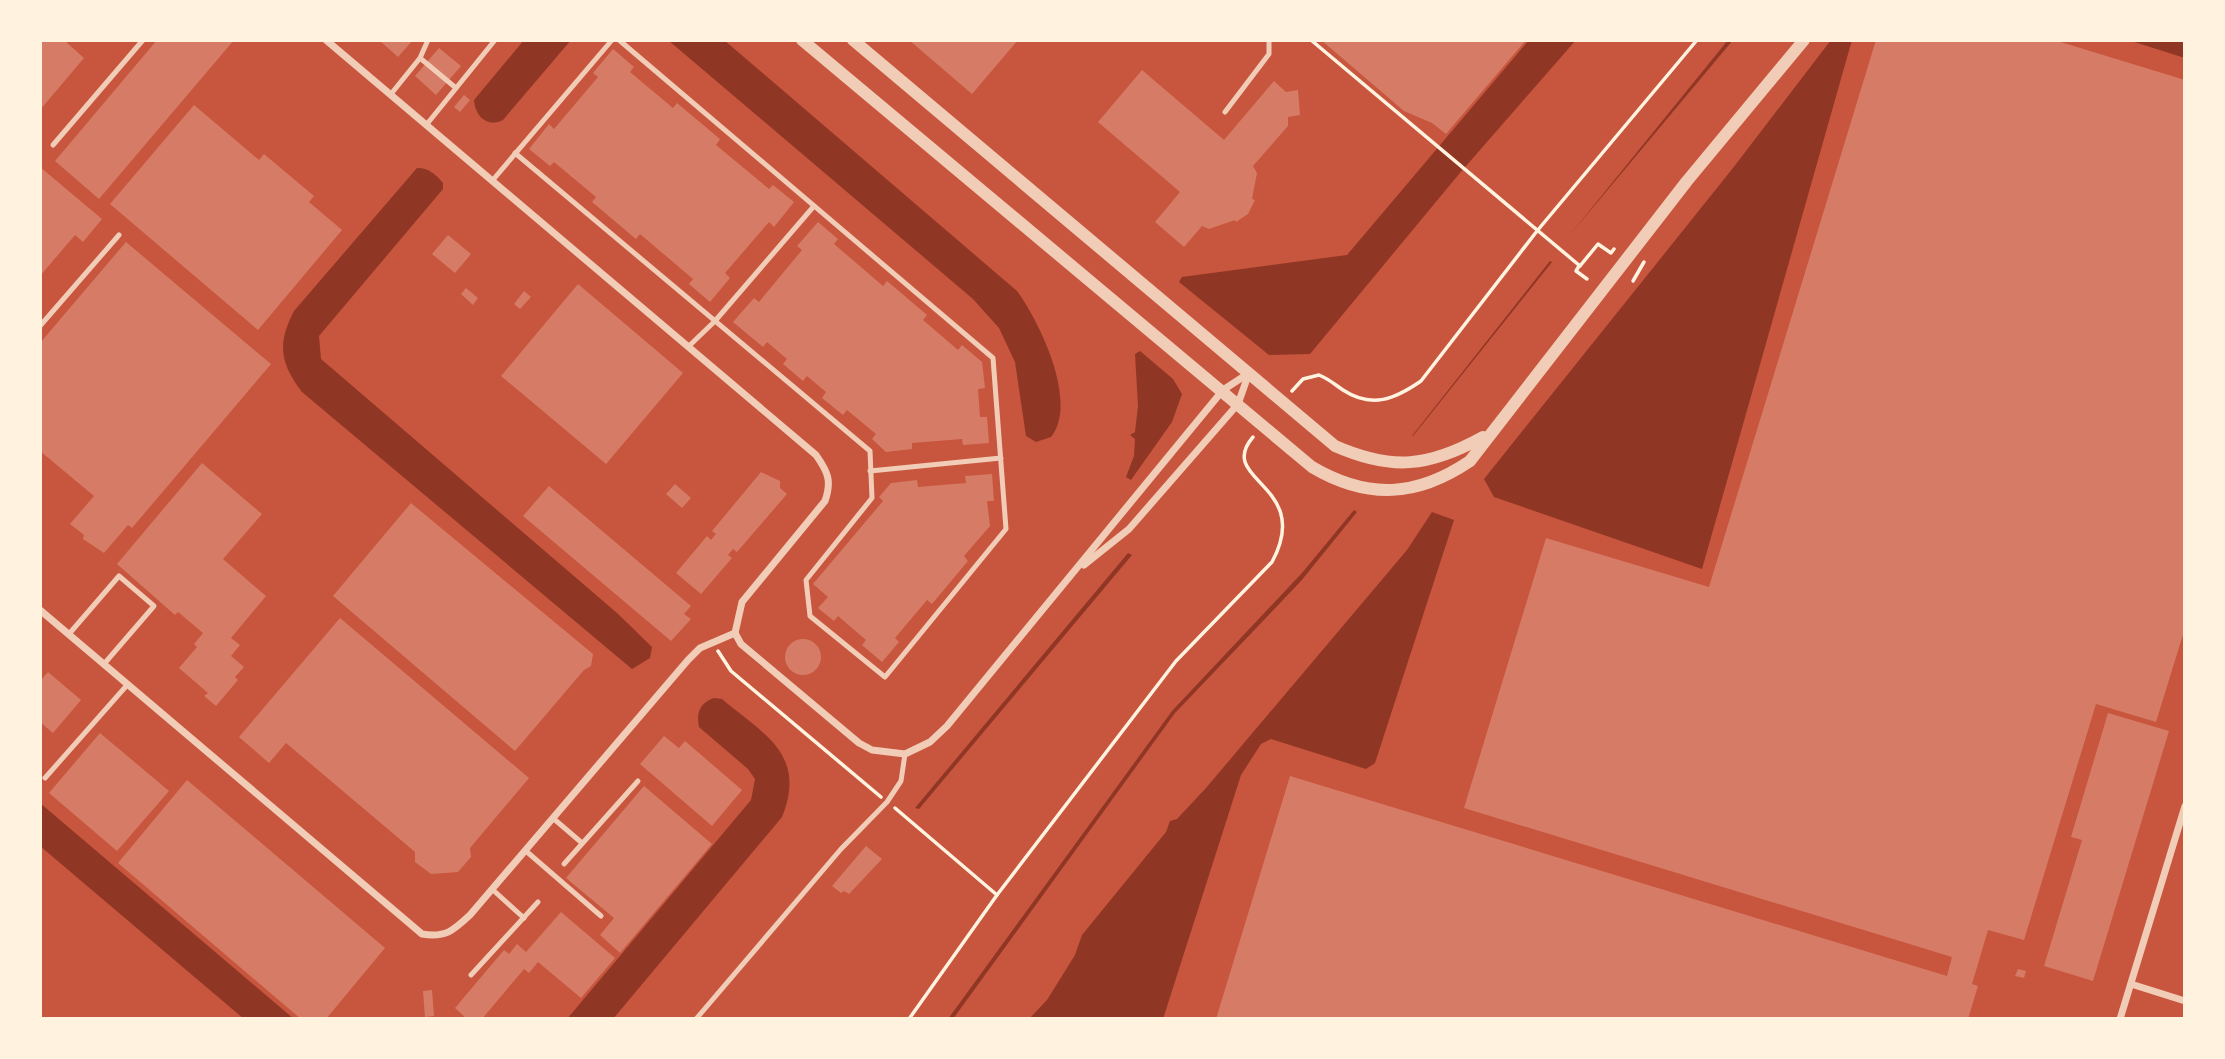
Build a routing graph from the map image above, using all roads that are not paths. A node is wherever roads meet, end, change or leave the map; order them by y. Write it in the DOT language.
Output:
graph roads {
  1 [pos="143,40"];
  2 [pos="326,40"];
  3 [pos="428,40"];
  4 [pos="495,40"];
  5 [pos="612,40"];
  6 [pos="619,40"];
  7 [pos="802,40"];
  8 [pos="853,40"];
  9 [pos="1269,40"];
  10 [pos="1804,40"];
  11 [pos="420,58"];
  12 [pos="456,88"];
  13 [pos="390,94"];
  14 [pos="1225,112"];
  15 [pos="427,124"];
  16 [pos="53,145"];
  17 [pos="515,153"];
  18 [pos="492,181"];
  19 [pos="814,206"];
  20 [pos="119,235"];
  21 [pos="715,321"];
  22 [pos="40,326"];
  23 [pos="688,346"];
  24 [pos="1249,373"];
  25 [pos="1223,390"];
  26 [pos="1238,404"];
  27 [pos="1487,435"];
  28 [pos="1001,458"];
  29 [pos="870,471"];
  30 [pos="1078,570"];
  31 [pos="40,610"];
  32 [pos="735,633"];
  33 [pos="69,634"];
  34 [pos="104,664"];
  35 [pos="128,684"];
  36 [pos="905,754"];
  37 [pos="45,778"];
  38 [pos="638,781"];
  39 [pos="2185,806"];
  40 [pos="554,819"];
  41 [pos="582,843"];
  42 [pos="526,851"];
  43 [pos="564,864"];
  44 [pos="493,890"];
  45 [pos="538,902"];
  46 [pos="601,916"];
  47 [pos="524,918"];
  48 [pos="471,975"];
  49 [pos="2131,984"];
  50 [pos="2185,1001"];
  51 [pos="696,1019"];
  52 [pos="2120,1019"];
  1 -- 16 [label="lane"];
  2 -- 13 [label="street"];
  3 -- 11 [label="lane"];
  4 -- 12 [label="lane"];
  5 -- 17 [label="lane"];
  6 -- 19 [label="lane"];
  7 -- 25 [label="street"];
  8 -- 24 [label="street"];
  9 -- 14 [label="lane"];
  10 -- 27 [label="street"];
  11 -- 12 [label="lane"];
  11 -- 13 [label="lane"];
  12 -- 15 [label="lane"];
  13 -- 15 [label="street"];
  15 -- 18 [label="street"];
  17 -- 18 [label="lane"];
  17 -- 21 [label="lane"];
  18 -- 23 [label="street"];
  19 -- 21 [label="lane"];
  19 -- 28 [label="lane"];
  20 -- 22 [label="lane"];
  21 -- 23 [label="lane"];
  21 -- 29 [label="lane"];
  23 -- 32 [label="street"];
  24 -- 25 [label="street"];
  24 -- 26 [label="street"];
  24 -- 27 [label="street"];
  25 -- 26 [label="street"];
  25 -- 30 [label="street"];
  26 -- 27 [label="street"];
  26 -- 30 [label="street"];
  28 -- 29 [label="lane"];
  28 -- 29 [label="lane"];
  30 -- 36 [label="street"];
  31 -- 33 [label="street"];
  32 -- 36 [label="street"];
  32 -- 40 [label="street"];
  33 -- 34 [label="street"];
  33 -- 34 [label="lane"];
  34 -- 35 [label="street"];
  35 -- 37 [label="lane"];
  35 -- 44 [label="street"];
  36 -- 51 [label="lane"];
  38 -- 41 [label="lane"];
  39 -- 49 [label="street"];
  40 -- 41 [label="lane"];
  40 -- 42 [label="street"];
  41 -- 43 [label="lane"];
  42 -- 44 [label="street"];
  42 -- 46 [label="lane"];
  44 -- 47 [label="lane"];
  45 -- 47 [label="lane"];
  47 -- 48 [label="lane"];
  49 -- 50 [label="street"];
  49 -- 52 [label="street"];
}
